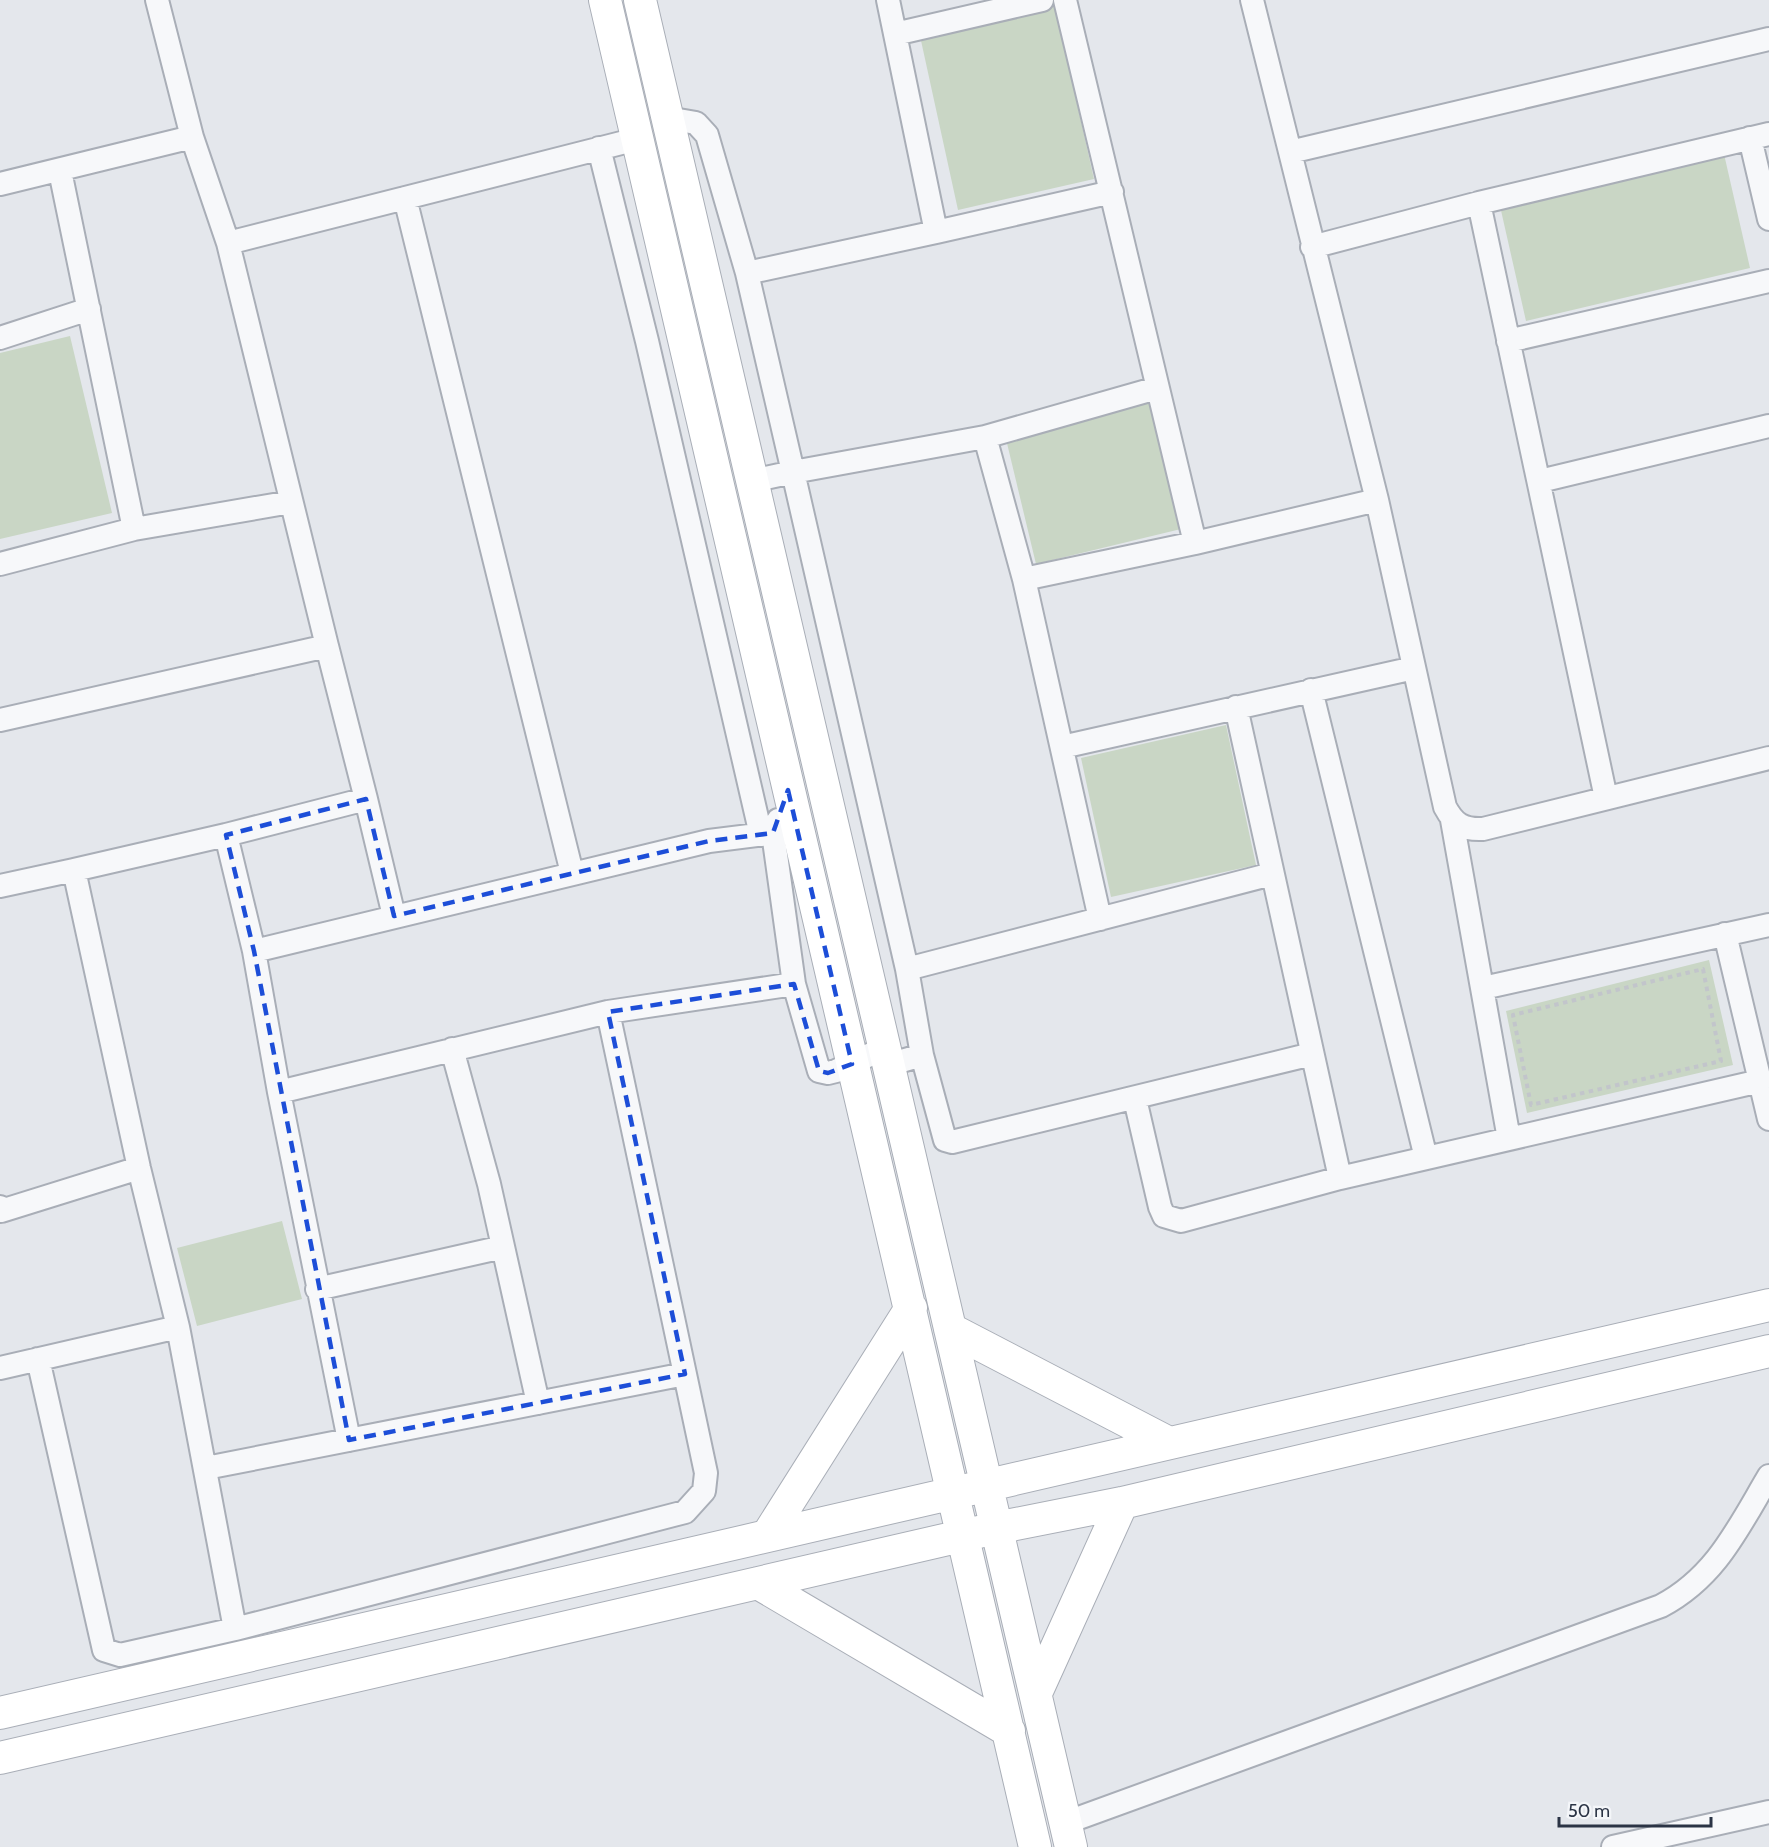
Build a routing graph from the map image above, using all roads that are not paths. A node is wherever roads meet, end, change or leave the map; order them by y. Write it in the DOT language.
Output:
graph roads {
  1 [pos="157,0"];
  2 [pos="605,0"];
  3 [pos="640,0"];
  4 [pos="888,0"];
  5 [pos="1042,0"];
  6 [pos="1065,0"];
  7 [pos="1252,0"];
  8 [pos="895,34"];
  9 [pos="1769,39"];
  10 [pos="667,118"];
  11 [pos="1760,136"];
  12 [pos="192,137"];
  13 [pos="637,139"];
  14 [pos="599,148"];
  15 [pos="1290,152"];
  16 [pos="60,171"];
  17 [pos="0,184"];
  18 [pos="1112,192"];
  19 [pos="405,198"];
  20 [pos="1479,202"];
  21 [pos="1769,219"];
  22 [pos="936,232"];
  23 [pos="228,243"];
  24 [pos="1312,247"];
  25 [pos="747,273"];
  26 [pos="1769,281"];
  27 [pos="89,309"];
  28 [pos="0,338"];
  29 [pos="1508,341"];
  30 [pos="1157,388"];
  31 [pos="1769,426"];
  32 [pos="985,437"];
  33 [pos="793,472"];
  34 [pos="752,481"];
  35 [pos="1540,481"];
  36 [pos="1377,500"];
  37 [pos="291,502"];
  38 [pos="134,530"];
  39 [pos="1195,543"];
  40 [pos="0,564"];
  41 [pos="1024,579"];
  42 [pos="327,646"];
  43 [pos="1414,668"];
  44 [pos="1311,690"];
  45 [pos="1236,707"];
  46 [pos="1,716"];
  47 [pos="1062,747"];
  48 [pos="1769,758"];
  49 [pos="788,790"];
  50 [pos="1606,798"];
  51 [pos="366,799"];
  52 [pos="1452,820"];
  53 [pos="767,834"];
  54 [pos="226,835"];
  55 [pos="74,870"];
  56 [pos="572,873"];
  57 [pos="1272,874"];
  58 [pos="0,886"];
  59 [pos="394,916"];
  60 [pos="1100,919"];
  61 [pos="1769,925"];
  62 [pos="1725,934"];
  63 [pos="254,951"];
  64 [pos="908,969"];
  65 [pos="794,984"];
  66 [pos="1482,988"];
  67 [pos="608,1012"];
  68 [pos="452,1049"];
  69 [pos="1312,1054"];
  70 [pos="922,1055"];
  71 [pos="886,1057"];
  72 [pos="852,1064"];
  73 [pos="1760,1082"];
  74 [pos="279,1092"];
  75 [pos="1135,1100"];
  76 [pos="1769,1119"];
  77 [pos="1509,1139"];
  78 [pos="1426,1158"];
  79 [pos="139,1168"];
  80 [pos="1340,1178"];
  81 [pos="0,1210"];
  82 [pos="503,1248"];
  83 [pos="317,1289"];
  84 [pos="1769,1305"];
  85 [pos="911,1308"];
  86 [pos="178,1327"];
  87 [pos="950,1329"];
  88 [pos="1769,1351"];
  89 [pos="38,1359"];
  90 [pos="0,1368"];
  91 [pos="685,1374"];
  92 [pos="538,1403"];
  93 [pos="349,1440"];
  94 [pos="1169,1443"];
  95 [pos="206,1468"];
  96 [pos="1769,1476"];
  97 [pos="986,1486"];
  98 [pos="953,1493"];
  99 [pos="1122,1503"];
  100 [pos="996,1528"];
  101 [pos="767,1536"];
  102 [pos="963,1536"];
  103 [pos="758,1583"];
  104 [pos="236,1629"];
  105 [pos="1036,1693"];
  106 [pos="0,1713"];
  107 [pos="1009,1731"];
  108 [pos="0,1758"];
  109 [pos="1769,1812"];
  110 [pos="1068,1835"];
  111 [pos="1035,1847"];
  112 [pos="1613,1847"];
  1 -- 12 [label="street"];
  2 -- 13 [label="main road"];
  3 -- 10 [label="main road"];
  4 -- 8 [label="street"];
  5 -- 8 [label="street"];
  6 -- 18 [label="street"];
  7 -- 15 [label="street"];
  8 -- 22 [label="street"];
  9 -- 15 [label="street"];
  10 -- 25 [label="street"];
  10 -- 34 [label="main road"];
  11 -- 20 [label="street"];
  11 -- 21 [label="street"];
  12 -- 16 [label="street"];
  12 -- 23 [label="street"];
  13 -- 14 [label="street"];
  13 -- 49 [label="main road"];
  14 -- 19 [label="street"];
  14 -- 53 [label="street"];
  15 -- 24 [label="street"];
  16 -- 17 [label="street"];
  16 -- 27 [label="street"];
  18 -- 22 [label="street"];
  18 -- 30 [label="street"];
  19 -- 23 [label="street"];
  19 -- 56 [label="street"];
  20 -- 24 [label="street"];
  20 -- 29 [label="street"];
  22 -- 25 [label="street"];
  23 -- 37 [label="street"];
  24 -- 36 [label="street"];
  25 -- 33 [label="street"];
  26 -- 29 [label="street"];
  27 -- 28 [label="street"];
  27 -- 38 [label="street"];
  29 -- 35 [label="street"];
  30 -- 32 [label="street"];
  30 -- 39 [label="street"];
  31 -- 35 [label="street"];
  32 -- 33 [label="street"];
  32 -- 41 [label="street"];
  33 -- 34 [label="street"];
  33 -- 64 [label="street"];
  34 -- 71 [label="main road"];
  35 -- 50 [label="street"];
  36 -- 39 [label="street"];
  36 -- 43 [label="street"];
  37 -- 38 [label="street"];
  37 -- 42 [label="street"];
  38 -- 40 [label="street"];
  39 -- 41 [label="street"];
  41 -- 47 [label="street"];
  42 -- 46 [label="street"];
  42 -- 51 [label="street"];
  43 -- 44 [label="street"];
  43 -- 52 [label="street"];
  44 -- 45 [label="street"];
  44 -- 78 [label="street"];
  45 -- 47 [label="street"];
  45 -- 57 [label="street"];
  47 -- 60 [label="street"];
  48 -- 50 [label="street"];
  49 -- 53 [label="street"];
  49 -- 72 [label="main road"];
  50 -- 52 [label="street"];
  51 -- 54 [label="street"];
  51 -- 59 [label="street"];
  52 -- 66 [label="street"];
  53 -- 56 [label="street"];
  53 -- 65 [label="street"];
  54 -- 55 [label="street"];
  54 -- 63 [label="street"];
  55 -- 58 [label="street"];
  55 -- 79 [label="street"];
  56 -- 59 [label="street"];
  57 -- 60 [label="street"];
  57 -- 69 [label="street"];
  59 -- 63 [label="street"];
  60 -- 64 [label="street"];
  61 -- 62 [label="street"];
  62 -- 66 [label="street"];
  62 -- 73 [label="street"];
  63 -- 74 [label="street"];
  64 -- 70 [label="street"];
  65 -- 67 [label="street"];
  65 -- 72 [label="street"];
  66 -- 77 [label="street"];
  67 -- 68 [label="street"];
  67 -- 91 [label="street"];
  68 -- 74 [label="street"];
  68 -- 82 [label="street"];
  69 -- 75 [label="street"];
  69 -- 80 [label="street"];
  70 -- 71 [label="street"];
  70 -- 75 [label="street"];
  71 -- 72 [label="street"];
  71 -- 87 [label="main road"];
  72 -- 85 [label="main road"];
  73 -- 76 [label="street"];
  73 -- 77 [label="street"];
  74 -- 83 [label="street"];
  75 -- 80 [label="street"];
  77 -- 78 [label="street"];
  78 -- 80 [label="street"];
  79 -- 81 [label="street"];
  79 -- 86 [label="street"];
  82 -- 83 [label="street"];
  82 -- 92 [label="street"];
  83 -- 93 [label="street"];
  84 -- 94 [label="main road"];
  85 -- 98 [label="main road"];
  85 -- 101 [label="main road"];
  86 -- 89 [label="street"];
  86 -- 95 [label="street"];
  87 -- 94 [label="main road"];
  87 -- 97 [label="main road"];
  88 -- 99 [label="main road"];
  89 -- 90 [label="street"];
  89 -- 104 [label="street"];
  91 -- 92 [label="street"];
  91 -- 104 [label="street"];
  92 -- 93 [label="street"];
  93 -- 95 [label="street"];
  94 -- 97 [label="main road"];
  95 -- 104 [label="street"];
  96 -- 110 [label="street"];
  97 -- 98 [label="main road"];
  97 -- 100 [label="main road"];
  98 -- 101 [label="main road"];
  98 -- 102 [label="main road"];
  99 -- 100 [label="main road"];
  99 -- 105 [label="main road"];
  100 -- 102 [label="main road"];
  100 -- 105 [label="main road"];
  101 -- 106 [label="main road"];
  102 -- 103 [label="main road"];
  102 -- 107 [label="main road"];
  103 -- 107 [label="main road"];
  103 -- 108 [label="main road"];
  105 -- 110 [label="main road"];
  107 -- 111 [label="main road"];
  109 -- 112 [label="street"];
}
